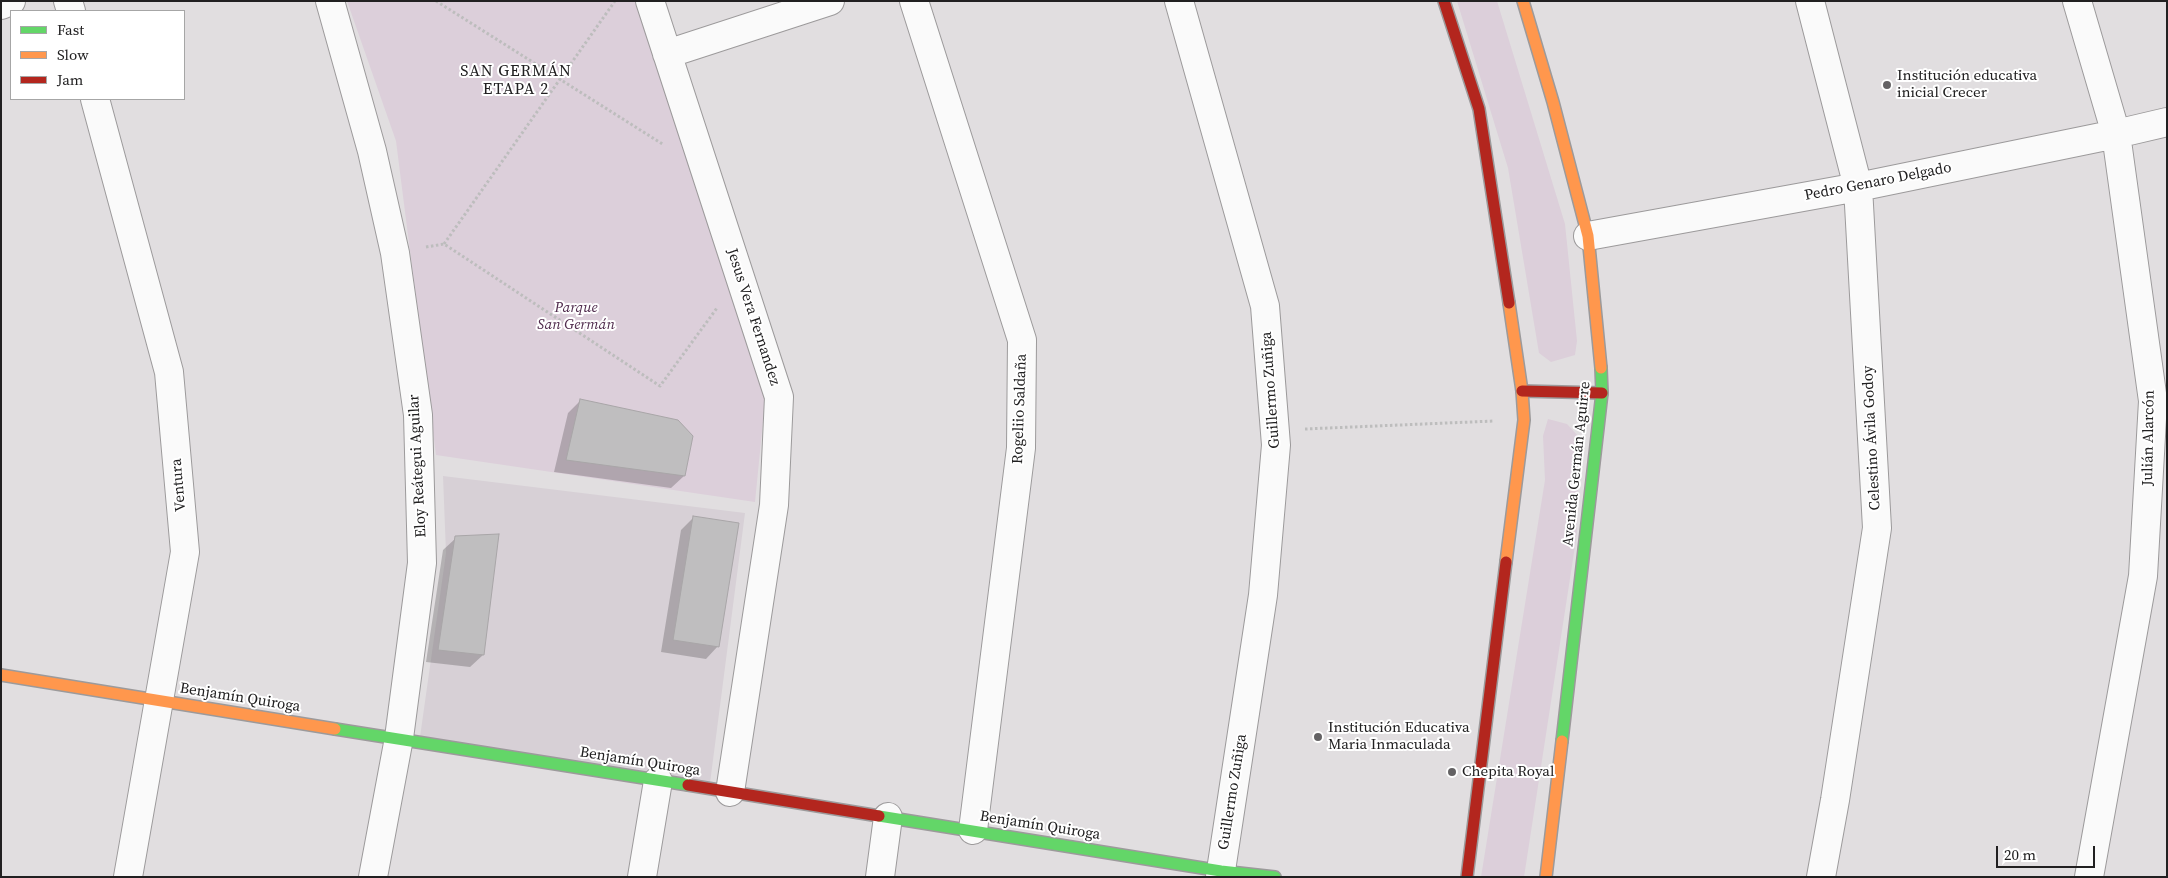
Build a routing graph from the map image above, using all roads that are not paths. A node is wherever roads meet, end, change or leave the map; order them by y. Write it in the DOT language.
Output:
graph roads {
  1 [pos="11,1"];
  2 [pos="330,1"];
  3 [pos="650,1"];
  4 [pos="830,1"];
  5 [pos="914,1"];
  6 [pos="1179,1"];
  7 [pos="1444,1"];
  8 [pos="1523,1"];
  9 [pos="1810,1"];
  10 [pos="2077,1"];
  11 [pos="1,5"];
  12 [pos="667,54"];
  13 [pos="95,100"];
  14 [pos="2167,122"];
  15 [pos="2116,134"];
  16 [pos="1858,187"];
  17 [pos="1588,236"];
  18 [pos="1522,391"];
  19 [pos="1602,393"];
  20 [pos="2158,449"];
  21 [pos="1,675"];
  22 [pos="160,700"];
  23 [pos="399,738"];
  24 [pos="658,781"];
  25 [pos="730,792"];
  26 [pos="888,817"];
  27 [pos="973,830"];
  28 [pos="1221,874"];
  29 [pos="128,877"];
  30 [pos="372,877"];
  31 [pos="642,877"];
  32 [pos="880,877"];
  33 [pos="1275,877"];
  34 [pos="1467,877"];
  35 [pos="1546,877"];
  36 [pos="1821,877"];
  37 [pos="2089,877"];
  1 -- 11 [label="street"];
  2 -- 23 [label="street, Eloy Reátegui Aguilar"];
  3 -- 12 [label="street, Jesus Vera Fernandez"];
  4 -- 12 [label="street"];
  5 -- 27 [label="street, Rogeliio Saldaña"];
  6 -- 28 [label="street, Guillermo Zuñiga"];
  7 -- 18 [label="main road"];
  8 -- 17 [label="main road, Avenida Germán Aguirre"];
  9 -- 16 [label="street, Celestino Ávila Godoy"];
  10 -- 15 [label="street, Julián Alarcón"];
  12 -- 25 [label="street, Jesus Vera Fernandez"];
  13 -- 22 [label="street, Ventura"];
  14 -- 15 [label="street, Pedro Genaro Delgado"];
  15 -- 16 [label="street, Pedro Genaro Delgado"];
  15 -- 20 [label="street, Julián Alarcón"];
  16 -- 17 [label="street, Pedro Genaro Delgado"];
  16 -- 36 [label="street, Celestino Ávila Godoy"];
  17 -- 19 [label="main road, Avenida Germán Aguirre"];
  18 -- 19 [label="main road"];
  18 -- 34 [label="main road"];
  19 -- 35 [label="main road, Avenida Germán Aguirre"];
  20 -- 37 [label="street, Julián Alarcón"];
  21 -- 22 [label="main road, Benjamín Quiroga"];
  22 -- 23 [label="main road, Benjamín Quiroga"];
  22 -- 29 [label="street, Ventura"];
  23 -- 24 [label="main road, Benjamín Quiroga"];
  23 -- 30 [label="street, Eloy Reátegui Aguilar"];
  24 -- 25 [label="main road, Benjamín Quiroga"];
  24 -- 31 [label="street"];
  25 -- 26 [label="main road, Benjamín Quiroga"];
  26 -- 27 [label="main road, Benjamín Quiroga"];
  26 -- 32 [label="street"];
  27 -- 28 [label="main road, Benjamín Quiroga"];
  28 -- 33 [label="main road, Benjamín Quiroga"];
}
